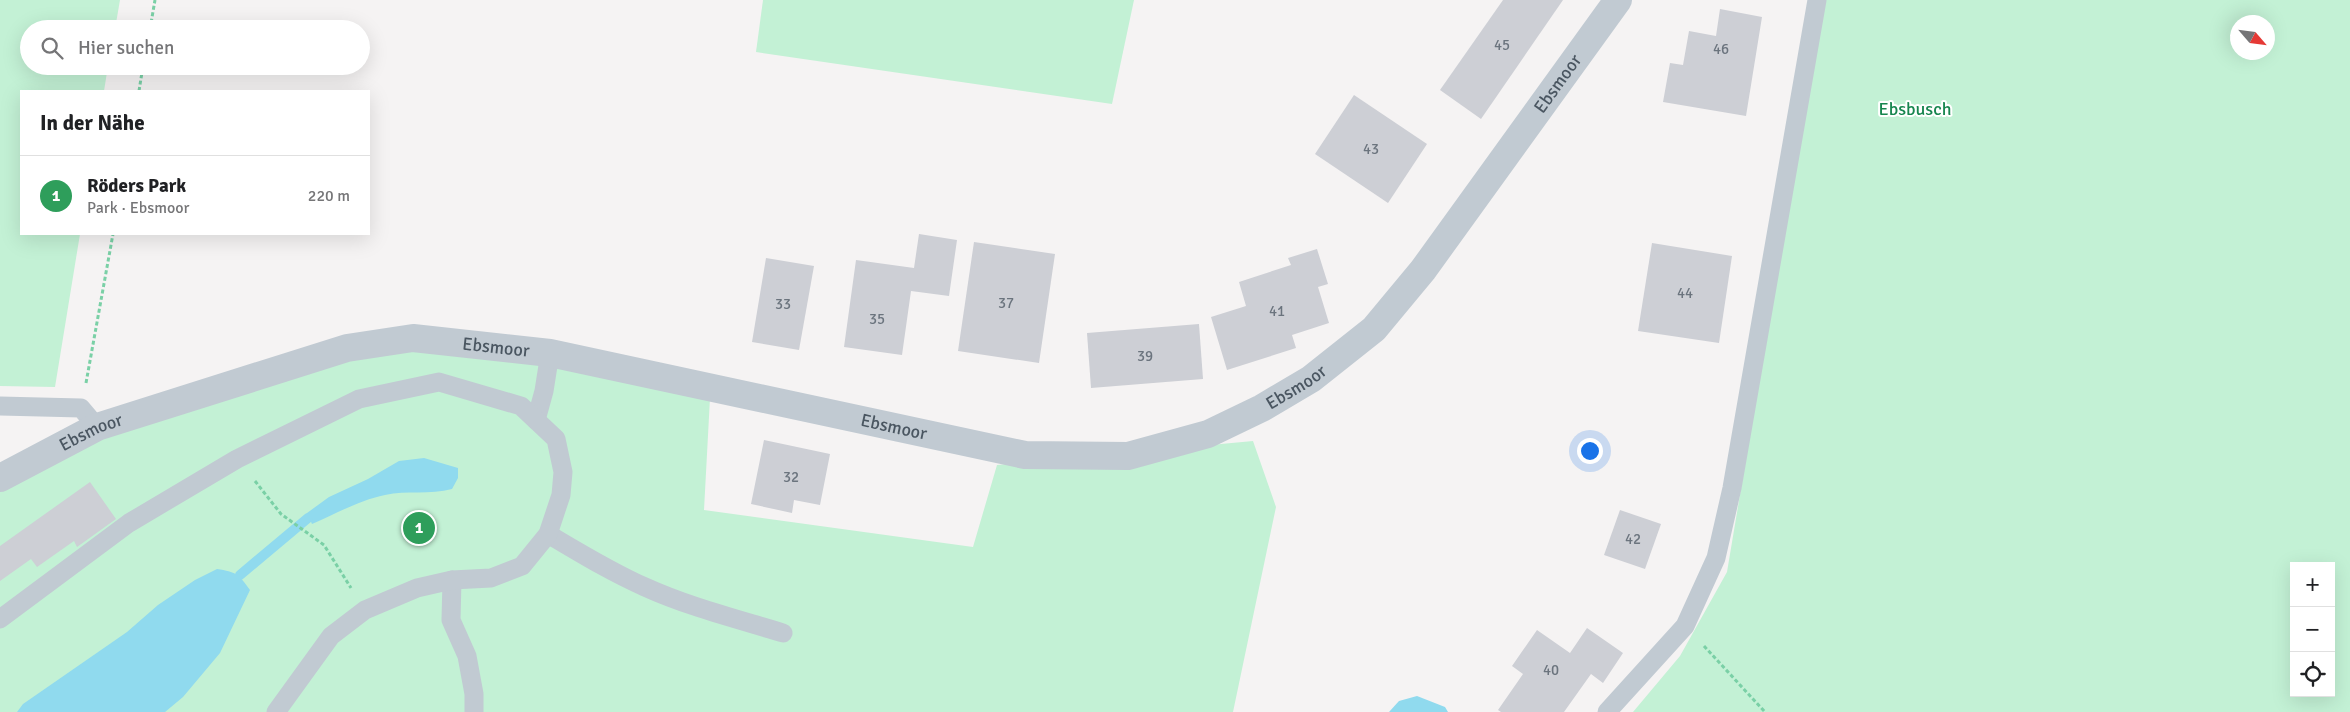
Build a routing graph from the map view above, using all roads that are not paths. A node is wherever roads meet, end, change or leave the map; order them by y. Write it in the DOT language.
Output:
graph roads {
  1 [pos="1618,0"];
  2 [pos="1817,0"];
  3 [pos="550,353"];
  4 [pos="0,406"];
  5 [pos="89,417"];
  6 [pos="536,420"];
  7 [pos="0,478"];
  8 [pos="548,534"];
  9 [pos="452,580"];
  10 [pos="0,619"];
  11 [pos="783,634"];
  12 [pos="276,712"];
  13 [pos="474,712"];
  14 [pos="1607,712"];
  1 -- 3 [label="street, Ebsmoor"];
  2 -- 14 [label="lane"];
  3 -- 5 [label="street, Ebsmoor"];
  3 -- 6 [label="lane"];
  4 -- 5 [label="lane"];
  5 -- 7 [label="street, Ebsmoor"];
  6 -- 8 [label="lane"];
  6 -- 10 [label="lane"];
  8 -- 9 [label="lane"];
  8 -- 11 [label="lane"];
  9 -- 12 [label="lane"];
  9 -- 13 [label="lane"];
}
